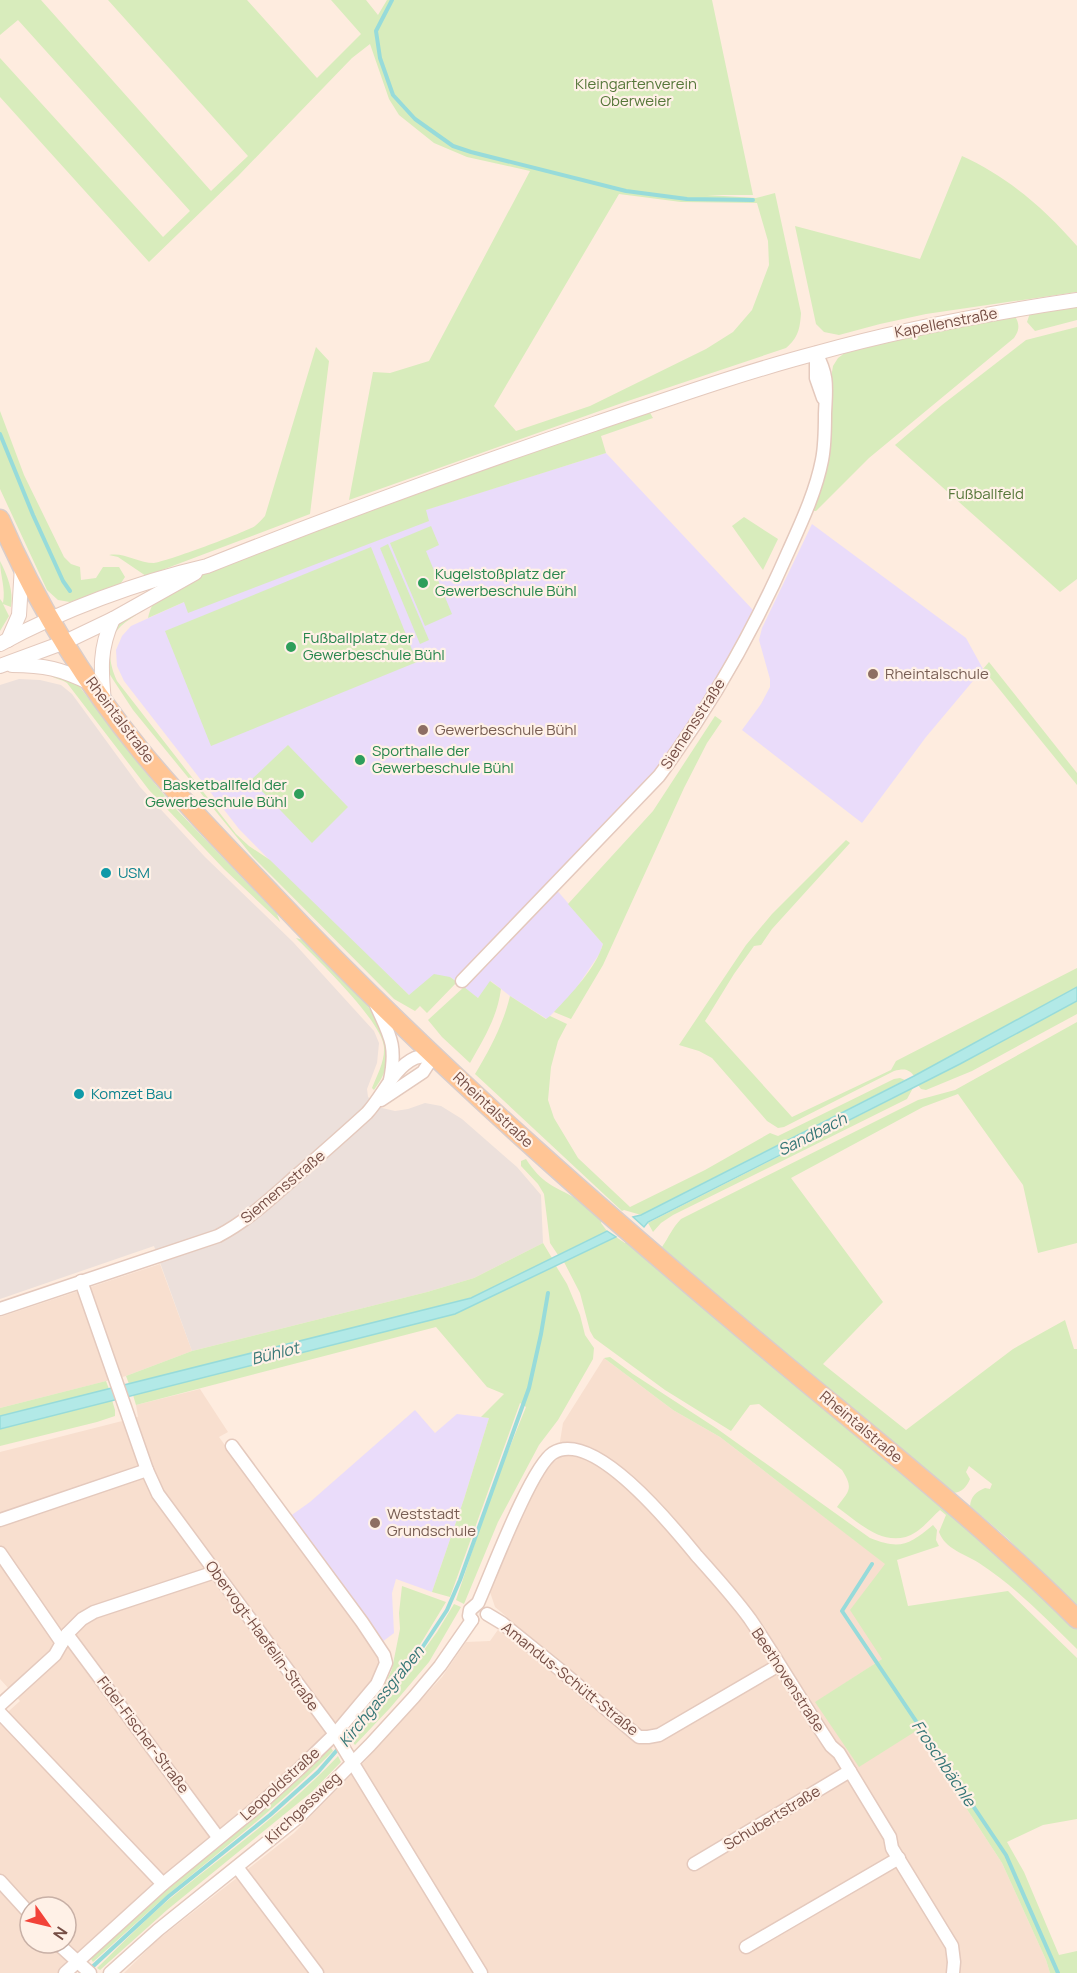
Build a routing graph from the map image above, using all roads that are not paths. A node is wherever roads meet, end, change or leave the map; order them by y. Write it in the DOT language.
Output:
graph roads {
  1 [pos="1077,300"];
  2 [pos="816,353"];
  3 [pos="0,519"];
  4 [pos="22,564"];
  5 [pos="207,566"];
  6 [pos="51,618"];
  7 [pos="113,619"];
  8 [pos="4,642"];
  9 [pos="65,642"];
  10 [pos="2,666"];
  11 [pos="90,683"];
  12 [pos="104,702"];
  13 [pos="462,981"];
  14 [pos="373,998"];
  15 [pos="434,1055"];
  16 [pos="390,1081"];
  17 [pos="378,1102"];
  18 [pos="81,1281"];
  19 [pos="0,1309"];
  20 [pos="232,1446"];
  21 [pos="553,1453"];
  22 [pos="147,1470"];
  23 [pos="0,1520"];
  24 [pos="0,1553"];
  25 [pos="215,1572"];
  26 [pos="478,1603"];
  27 [pos="487,1614"];
  28 [pos="1077,1619"];
  29 [pos="472,1620"];
  30 [pos="65,1638"];
  31 [pos="779,1665"];
  32 [pos="0,1705"];
  33 [pos="0,1713"];
  34 [pos="336,1737"];
  35 [pos="350,1760"];
  36 [pos="850,1771"];
  37 [pos="218,1837"];
  38 [pos="899,1858"];
  39 [pos="694,1864"];
  40 [pos="237,1867"];
  41 [pos="0,1881"];
  42 [pos="163,1884"];
  43 [pos="18,1901"];
  44 [pos="746,1947"];
  45 [pos="70,1955"];
  46 [pos="83,1967"];
  47 [pos="65,1973"];
  48 [pos="110,1973"];
  49 [pos="317,1973"];
  50 [pos="482,1973"];
  51 [pos="953,1973"];
  1 -- 2 [label="street, Kapellenstraße"];
  2 -- 5 [label="street, Kapellenstraße"];
  2 -- 13 [label="street, Siemensstraße"];
  3 -- 4 [label="main road, Rheintalstraße"];
  4 -- 6 [label="main road, Rheintalstraße"];
  4 -- 8 [label="street"];
  5 -- 6 [label="street"];
  5 -- 7 [label="street"];
  6 -- 8 [label="street"];
  6 -- 9 [label="main road, Rheintalstraße"];
  7 -- 9 [label="street"];
  7 -- 12 [label="street"];
  9 -- 10 [label="street"];
  9 -- 11 [label="main road, Rheintalstraße"];
  10 -- 11 [label="street"];
  11 -- 12 [label="main road, Rheintalstraße"];
  12 -- 14 [label="main road, Rheintalstraße"];
  14 -- 15 [label="main road, Rheintalstraße"];
  14 -- 16 [label="street"];
  15 -- 16 [label="street, Siemensstraße"];
  15 -- 17 [label="street"];
  15 -- 28 [label="main road, Rheintalstraße"];
  16 -- 17 [label="street, Siemensstraße"];
  17 -- 18 [label="street, Siemensstraße"];
  18 -- 19 [label="street, Siemensstraße"];
  18 -- 22 [label="street, Obervogt-Haefelin-Straße"];
  20 -- 34 [label="street, Leopoldstraße"];
  21 -- 26 [label="street, Kirchgassweg"];
  21 -- 31 [label="street, Beethovenstraße"];
  22 -- 23 [label="street"];
  22 -- 25 [label="street, Obervogt-Haefelin-Straße"];
  24 -- 30 [label="street, Fidel-Fischer-Straße"];
  25 -- 30 [label="street"];
  25 -- 34 [label="street, Obervogt-Haefelin-Straße"];
  26 -- 27 [label="street"];
  26 -- 29 [label="street, Kirchgassweg"];
  27 -- 29 [label="street"];
  27 -- 31 [label="street, Amandus-Schütt-Straße"];
  29 -- 35 [label="street, Kirchgassweg"];
  30 -- 32 [label="street"];
  30 -- 37 [label="street, Fidel-Fischer-Straße"];
  31 -- 36 [label="street, Beethovenstraße"];
  33 -- 42 [label="street"];
  34 -- 35 [label="street, Obervogt-Haefelin-Straße"];
  34 -- 37 [label="street, Leopoldstraße"];
  35 -- 40 [label="street, Kirchgassweg"];
  35 -- 50 [label="street, Obervogt-Haefelin-Straße"];
  36 -- 38 [label="street, Beethovenstraße"];
  36 -- 39 [label="street, Schubertstraße"];
  37 -- 42 [label="street, Leopoldstraße"];
  38 -- 44 [label="street"];
  38 -- 51 [label="street, Beethovenstraße"];
  40 -- 48 [label="street, Kirchgassweg"];
  40 -- 49 [label="street"];
  41 -- 43 [label="street"];
  42 -- 46 [label="street, Leopoldstraße"];
  45 -- 46 [label="street"];
  46 -- 47 [label="street, Leopoldstraße"];
}
